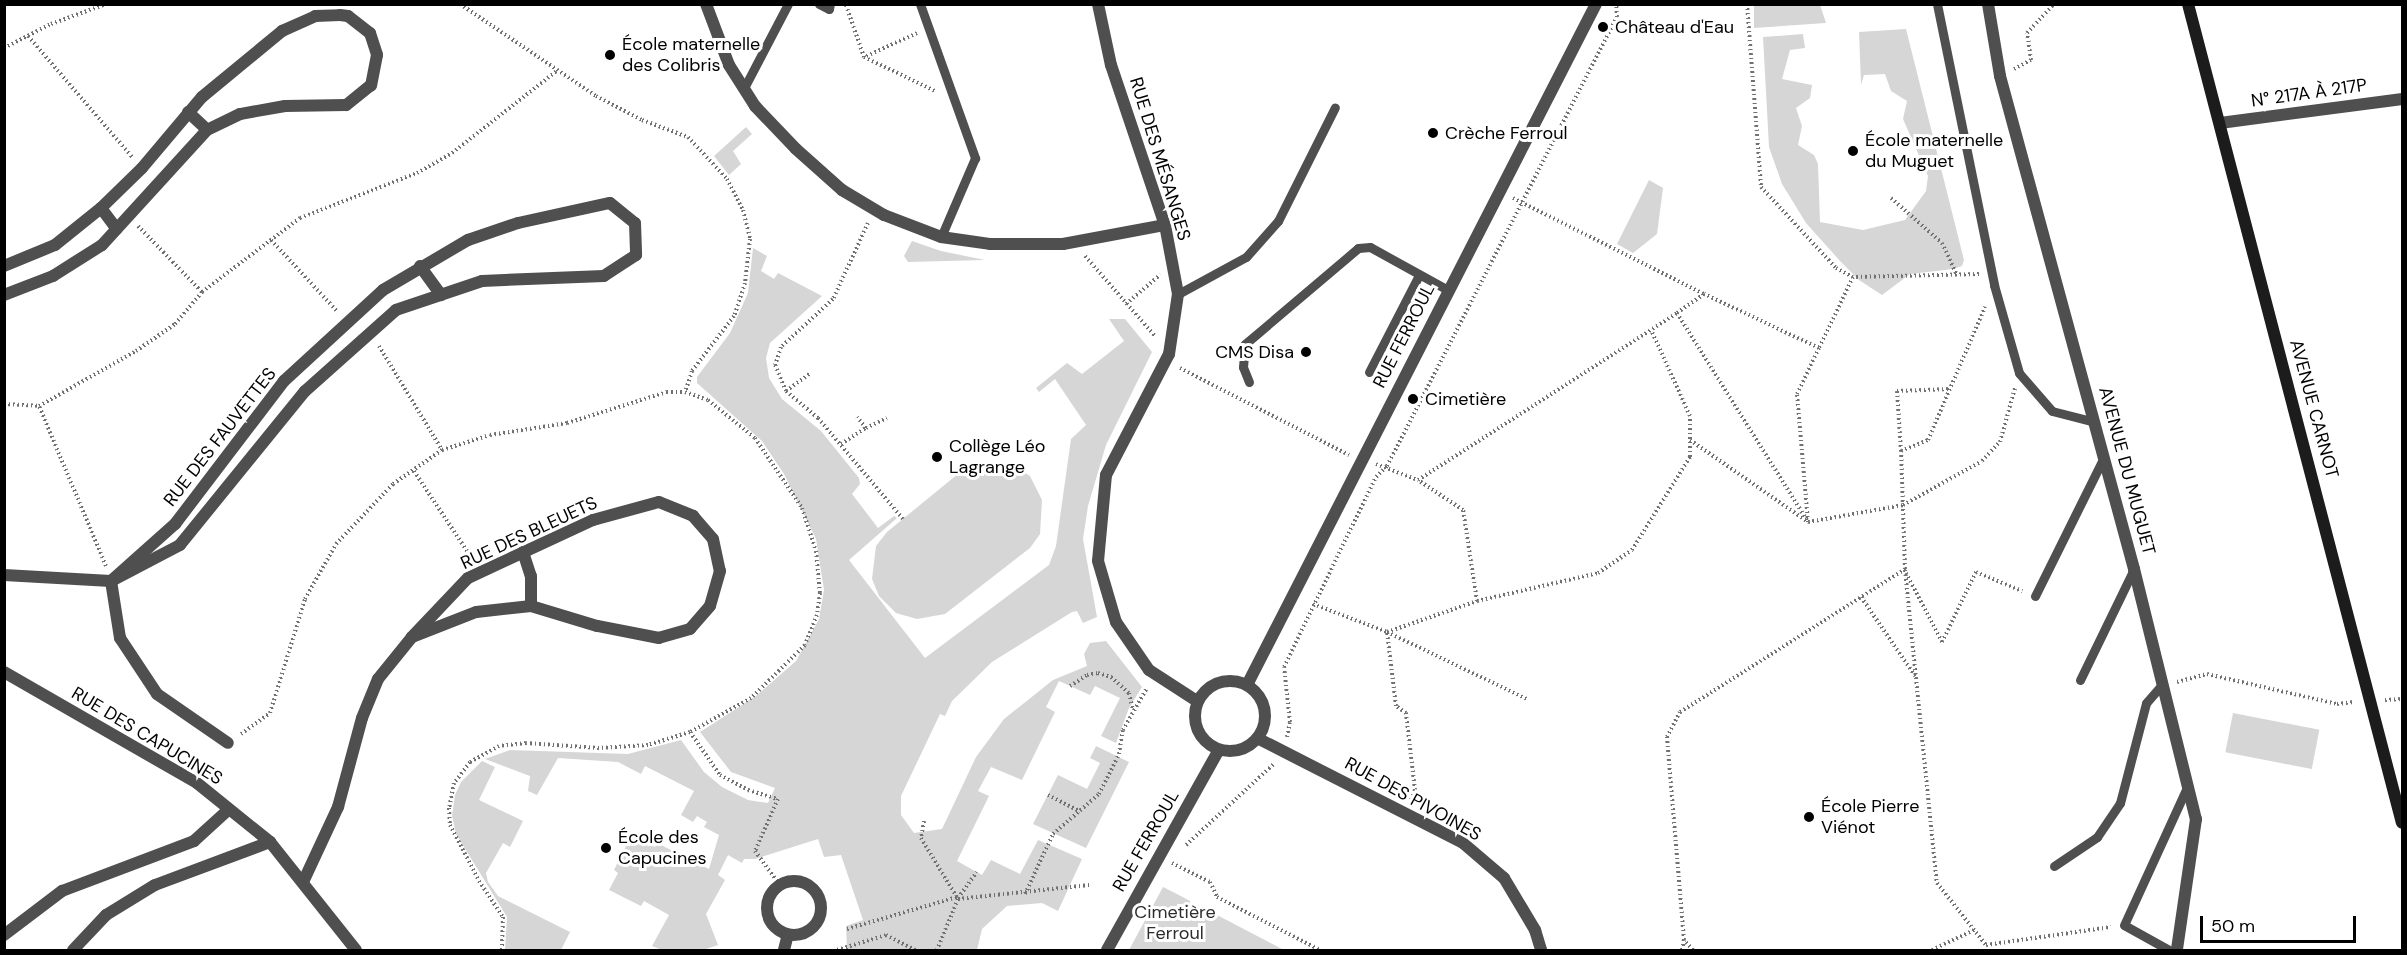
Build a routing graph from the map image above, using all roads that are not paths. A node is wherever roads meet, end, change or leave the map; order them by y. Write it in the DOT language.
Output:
graph roads {
  1 [pos="706,4"];
  2 [pos="788,4"];
  3 [pos="819,4"];
  4 [pos="830,4"];
  5 [pos="920,4"];
  6 [pos="1098,4"];
  7 [pos="1596,4"];
  8 [pos="1937,4"];
  9 [pos="1988,4"];
  10 [pos="2188,4"];
  11 [pos="744,88"];
  12 [pos="2403,99"];
  13 [pos="1335,107"];
  14 [pos="188,112"];
  15 [pos="2220,123"];
  16 [pos="207,130"];
  17 [pos="101,208"];
  18 [pos="1165,225"];
  19 [pos="117,229"];
  20 [pos="941,237"];
  21 [pos="4,266"];
  22 [pos="420,266"];
  23 [pos="1419,275"];
  24 [pos="1448,290"];
  25 [pos="383,291"];
  26 [pos="1178,294"];
  27 [pos="4,295"];
  28 [pos="441,295"];
  29 [pos="396,310"];
  30 [pos="1369,372"];
  31 [pos="1250,382"];
  32 [pos="2095,422"];
  33 [pos="2104,457"];
  34 [pos="523,552"];
  35 [pos="2134,568"];
  36 [pos="5,575"];
  37 [pos="111,581"];
  38 [pos="2036,596"];
  39 [pos="531,606"];
  40 [pos="412,637"];
  41 [pos="4,672"];
  42 [pos="2080,680"];
  43 [pos="1247,685"];
  44 [pos="2161,686"];
  45 [pos="1197,701"];
  46 [pos="1259,739"];
  47 [pos="228,743"];
  48 [pos="1219,750"];
  49 [pos="2188,785"];
  50 [pos="229,809"];
  51 [pos="2403,823"];
  52 [pos="270,842"];
  53 [pos="2054,866"];
  54 [pos="304,880"];
  55 [pos="788,934"];
  56 [pos="4,935"];
  57 [pos="351,949"];
  58 [pos="73,951"];
  59 [pos="784,951"];
  60 [pos="1107,951"];
  61 [pos="1541,951"];
  62 [pos="2169,951"];
  63 [pos="2177,951"];
  1 -- 11 [label="street"];
  2 -- 11 [label="lane"];
  3 -- 4 [label="lane"];
  5 -- 20 [label="lane"];
  6 -- 18 [label="street, RUE DES MÉSANGES"];
  7 -- 24 [label="street, RUE FERROUL"];
  8 -- 32 [label="lane"];
  9 -- 32 [label="street, AVENUE DU MUGUET"];
  10 -- 15 [label="main road, AVENUE CARNOT"];
  11 -- 20 [label="street"];
  12 -- 15 [label="street, N° 217A À 217P"];
  13 -- 26 [label="lane"];
  14 -- 16 [label="street"];
  14 -- 16 [label="street"];
  14 -- 17 [label="street"];
  15 -- 51 [label="main road, AVENUE CARNOT"];
  16 -- 19 [label="street"];
  17 -- 19 [label="street"];
  17 -- 21 [label="street"];
  18 -- 20 [label="street"];
  18 -- 26 [label="street, RUE DES MÉSANGES"];
  19 -- 27 [label="street"];
  22 -- 25 [label="street, RUE DES FAUVETTES"];
  22 -- 28 [label="street"];
  22 -- 28 [label="street, RUE DES FAUVETTES"];
  23 -- 24 [label="lane"];
  23 -- 30 [label="lane"];
  23 -- 31 [label="lane"];
  24 -- 43 [label="street, RUE FERROUL"];
  25 -- 29 [label="street"];
  25 -- 37 [label="street, RUE DES FAUVETTES"];
  26 -- 45 [label="street, RUE DES MÉSANGES"];
  28 -- 29 [label="street, RUE DES FAUVETTES"];
  29 -- 37 [label="street, RUE DES FAUVETTES"];
  32 -- 33 [label="street, AVENUE DU MUGUET"];
  33 -- 35 [label="street, AVENUE DU MUGUET"];
  33 -- 38 [label="lane"];
  34 -- 39 [label="street"];
  34 -- 39 [label="street, RUE DES BLEUETS"];
  34 -- 40 [label="street, RUE DES BLEUETS"];
  35 -- 42 [label="lane"];
  35 -- 44 [label="street, AVENUE DU MUGUET"];
  36 -- 37 [label="street"];
  37 -- 47 [label="street"];
  39 -- 40 [label="street, RUE DES BLEUETS"];
  40 -- 54 [label="street, RUE DES BLEUETS"];
  41 -- 50 [label="street, RUE DES CAPUCINES"];
  43 -- 45 [label="street"];
  43 -- 46 [label="street"];
  44 -- 49 [label="street, AVENUE DU MUGUET"];
  44 -- 53 [label="lane"];
  45 -- 48 [label="street"];
  46 -- 48 [label="street"];
  46 -- 61 [label="street, RUE DES PIVOINES"];
  48 -- 60 [label="street, RUE FERROUL"];
  49 -- 62 [label="lane"];
  49 -- 63 [label="street, AVENUE DU MUGUET"];
  50 -- 52 [label="street, RUE DES CAPUCINES"];
  50 -- 56 [label="street"];
  52 -- 54 [label="street, RUE DES CAPUCINES"];
  52 -- 58 [label="street"];
  54 -- 57 [label="street, RUE DES CAPUCINES"];
  55 -- 55 [label="street"];
  55 -- 59 [label="street"];
}
